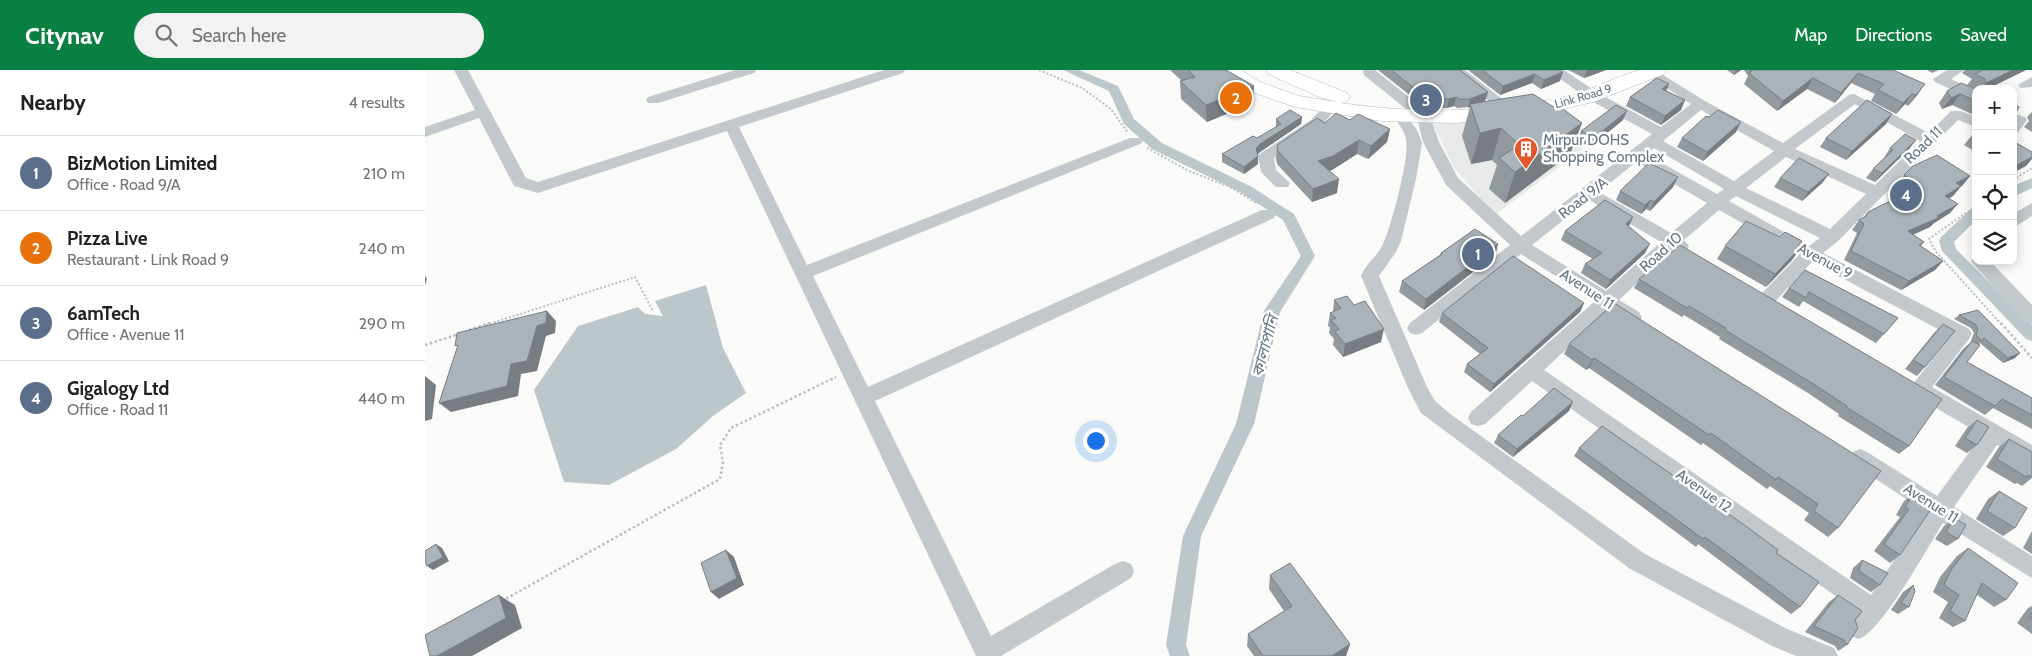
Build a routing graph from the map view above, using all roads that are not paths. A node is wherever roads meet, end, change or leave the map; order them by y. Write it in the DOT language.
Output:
graph roads {
  1 [pos="461,70"];
  2 [pos="749,70"];
  3 [pos="898,70"];
  4 [pos="1229,70"];
  5 [pos="1245,70"];
  6 [pos="1254,70"];
  7 [pos="1275,70"];
  8 [pos="1456,70"];
  9 [pos="1555,70"];
  10 [pos="1957,70"];
  11 [pos="1652,71"];
  12 [pos="1369,72"];
  13 [pos="1295,84"];
  14 [pos="1972,95"];
  15 [pos="1593,96"];
  16 [pos="653,100"];
  17 [pos="1325,102"];
  18 [pos="1700,104"];
  19 [pos="482,112"];
  20 [pos="1512,112"];
  21 [pos="1400,116"];
  22 [pos="1424,116"];
  23 [pos="1972,121"];
  24 [pos="731,125"];
  25 [pos="425,132"];
  26 [pos="1659,138"];
  27 [pos="1929,139"];
  28 [pos="1135,141"];
  29 [pos="1785,150"];
  30 [pos="1637,156"];
  31 [pos="1282,183"];
  32 [pos="1734,188"];
  33 [pos="1875,192"];
  34 [pos="1589,193"];
  35 [pos="1719,202"];
  36 [pos="2032,208"];
  37 [pos="1268,214"];
  38 [pos="2016,220"];
  39 [pos="1832,237"];
  40 [pos="1672,241"];
  41 [pos="1522,247"];
  42 [pos="1810,254"];
  43 [pos="1696,255"];
  44 [pos="1984,265"];
  45 [pos="803,273"];
  46 [pos="1751,290"];
  47 [pos="1767,300"];
  48 [pos="1607,301"];
  49 [pos="1784,309"];
  50 [pos="2032,317"];
  51 [pos="1648,327"];
  52 [pos="1416,328"];
  53 [pos="1533,372"];
  54 [pos="1902,379"];
  55 [pos="1919,389"];
  56 [pos="863,398"];
  57 [pos="1477,418"];
  58 [pos="1994,434"];
  59 [pos="1849,451"];
  60 [pos="2032,455"];
  61 [pos="1941,509"];
  62 [pos="2032,568"];
  63 [pos="1123,571"];
  64 [pos="1874,610"];
  65 [pos="1859,628"];
  66 [pos="987,654"];
  67 [pos="1826,656"];
  1 -- 19 [label="street"];
  2 -- 16 [label="street"];
  3 -- 24 [label="street"];
  4 -- 17 [label="main road, Link Road 9"];
  5 -- 13 [label="main road"];
  6 -- 13 [label="main road"];
  7 -- 13 [label="main road"];
  8 -- 20 [label="street"];
  9 -- 15 [label="street"];
  10 -- 14 [label="street"];
  11 -- 15 [label="main road, Link Road 9"];
  11 -- 18 [label="street"];
  12 -- 22 [label="street"];
  13 -- 17 [label="main road"];
  15 -- 20 [label="main road, Link Road 9"];
  15 -- 26 [label="street"];
  17 -- 21 [label="main road, Link Road 9"];
  17 -- 22 [label="main road, Link Road 9"];
  17 -- 31 [label="street"];
  18 -- 26 [label="street, Road 9/A"];
  18 -- 29 [label="street"];
  19 -- 24 [label="street"];
  19 -- 25 [label="street"];
  20 -- 22 [label="main road, Link Road 9"];
  21 -- 22 [label="main road, Link Road 9"];
  21 -- 67 [label="street"];
  22 -- 41 [label="street, Avenue 11"];
  23 -- 27 [label="street, Road 11"];
  24 -- 45 [label="street"];
  26 -- 30 [label="street, Road 9/A"];
  26 -- 32 [label="street, Avenue 9"];
  27 -- 29 [label="street, Road 10"];
  27 -- 33 [label="street, Road 11"];
  28 -- 45 [label="street"];
  29 -- 32 [label="street, Road 10"];
  29 -- 33 [label="street"];
  30 -- 34 [label="street, Road 9/A"];
  30 -- 35 [label="street, Avenue 9"];
  32 -- 35 [label="street, Road 10"];
  32 -- 39 [label="street, Avenue 9"];
  33 -- 39 [label="street, Road 11"];
  34 -- 40 [label="street"];
  34 -- 41 [label="street, Road 9/A"];
  35 -- 40 [label="street, Road 10"];
  35 -- 42 [label="street, Avenue 9"];
  36 -- 38 [label="street"];
  37 -- 56 [label="street"];
  39 -- 42 [label="street, Road 11"];
  40 -- 43 [label="street"];
  40 -- 48 [label="street, Road 10"];
  41 -- 48 [label="street, Avenue 11"];
  41 -- 52 [label="street, Road 9/A"];
  42 -- 47 [label="street, Road 11"];
  42 -- 55 [label="street, Avenue 9"];
  44 -- 50 [label="street"];
  45 -- 56 [label="street"];
  46 -- 47 [label="street"];
  47 -- 49 [label="street"];
  48 -- 51 [label="street, Avenue 11"];
  48 -- 53 [label="street, Road 10"];
  53 -- 57 [label="street, Road 10"];
  53 -- 64 [label="street, Avenue 12"];
  54 -- 55 [label="street"];
  55 -- 58 [label="street"];
  56 -- 66 [label="street"];
  58 -- 60 [label="street"];
  58 -- 61 [label="street"];
  59 -- 61 [label="street, Avenue 11"];
  61 -- 62 [label="street, Avenue 11"];
  61 -- 64 [label="street"];
  63 -- 66 [label="street"];
  64 -- 65 [label="street"];
}
